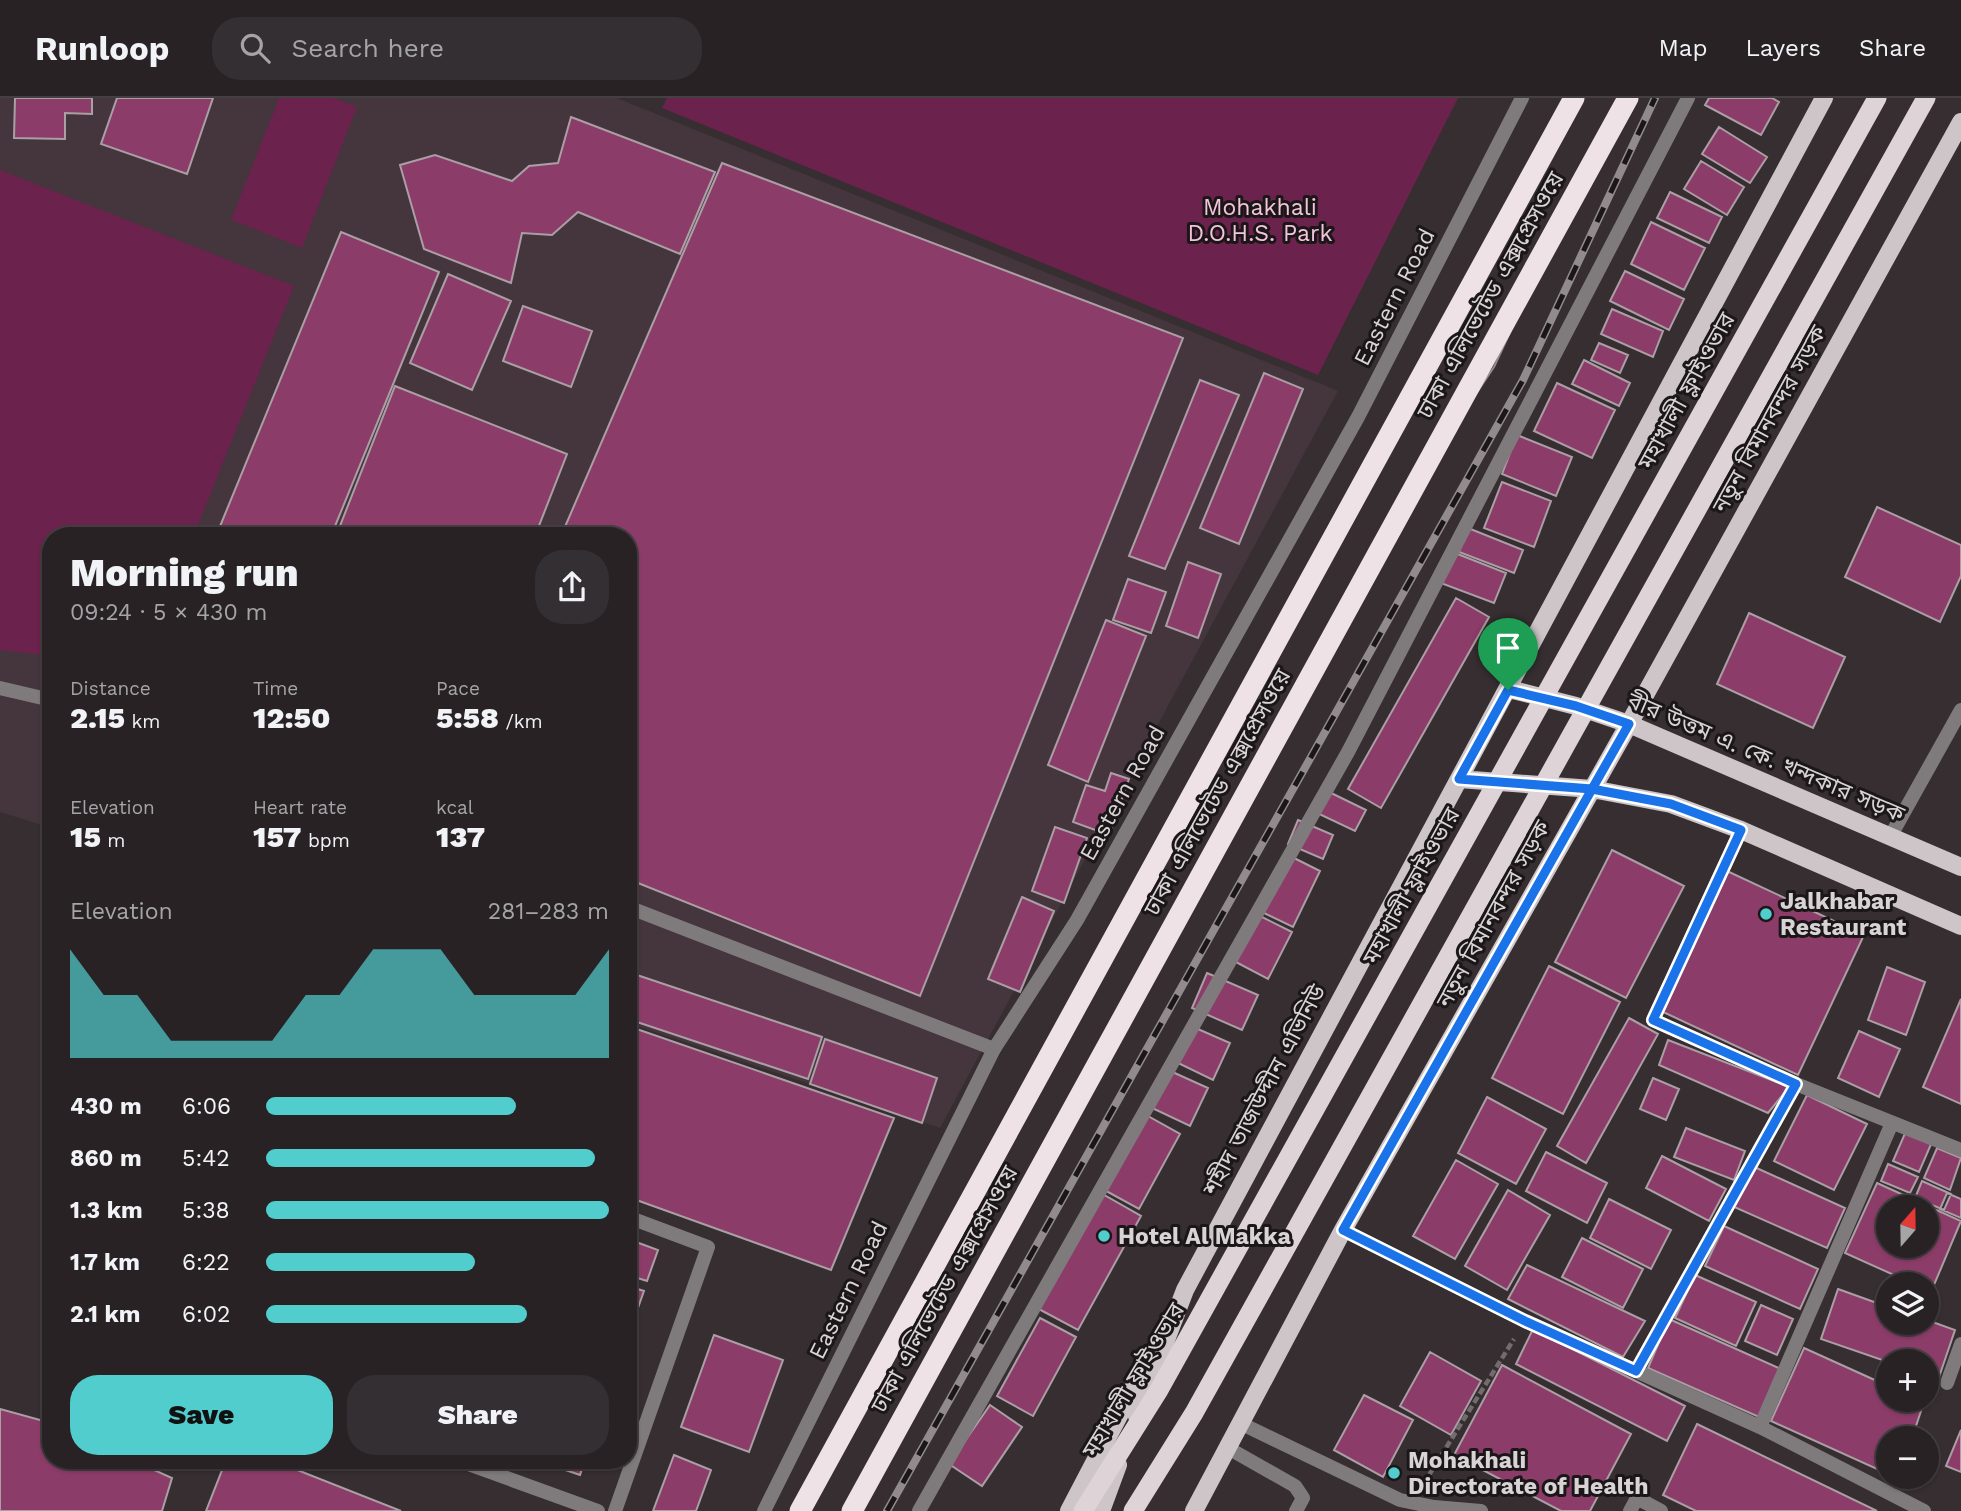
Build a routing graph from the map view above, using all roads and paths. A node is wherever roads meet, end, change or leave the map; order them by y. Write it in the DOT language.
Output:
graph roads {
  1 [pos="1522,98"];
  2 [pos="1574,98"];
  3 [pos="1628,98"];
  4 [pos="1688,98"];
  5 [pos="1824,98"];
  6 [pos="1877,98"];
  7 [pos="1926,98"];
  8 [pos="1961,122"];
  9 [pos="0,688"];
  10 [pos="1508,690"];
  11 [pos="42,698"];
  12 [pos="1961,710"];
  13 [pos="1629,724"];
  14 [pos="1459,779"];
  15 [pos="1592,789"];
  16 [pos="1741,830"];
  17 [pos="1890,837"];
  18 [pos="1961,867"];
  19 [pos="637,910"];
  20 [pos="1961,926"];
  21 [pos="994,1049"];
  22 [pos="1796,1084"];
  23 [pos="1892,1123"];
  24 [pos="1961,1150"];
  25 [pos="637,1220"];
  26 [pos="1343,1230"];
  27 [pos="1185,1290"];
  28 [pos="1525,1321"];
  29 [pos="1961,1344"];
  30 [pos="1636,1371"];
  31 [pos="1947,1383"];
  32 [pos="1240,1423"];
  33 [pos="1760,1427"];
  34 [pos="1228,1448"];
  35 [pos="637,1449"];
  36 [pos="482,1469"];
  37 [pos="630,1469"];
  38 [pos="1400,1500"];
  39 [pos="598,1511"];
  40 [pos="615,1511"];
  41 [pos="764,1511"];
  42 [pos="800,1511"];
  43 [pos="852,1511"];
  44 [pos="919,1511"];
  45 [pos="1069,1511"];
  46 [pos="1083,1511"];
  47 [pos="1101,1511"];
  48 [pos="1133,1511"];
  49 [pos="1194,1511"];
  50 [pos="1296,1511"];
  51 [pos="1481,1511"];
  52 [pos="1630,1511"];
  53 [pos="1661,1511"];
  54 [pos="1924,1511"];
  1 -- 21 [label="street, Eastern Road"];
  2 -- 42 [label="highway, ঢাকা এলিভেটেড এক্সপ্রেসওয়ে"];
  3 -- 43 [label="highway, ঢাকা এলিভেটেড এক্সপ্রেসওয়ে, bridge"];
  4 -- 44 [label="street"];
  5 -- 10 [label="main road"];
  6 -- 46 [label="highway, মহাখালী ফ্লাইওভার, bridge"];
  7 -- 48 [label="highway, bridge"];
  8 -- 13 [label="main road, নতুন বিমানবন্দর সড়ক"];
  9 -- 11 [label="street"];
  10 -- 13 [label="main road, বীর উত্তম এ. কে. খন্দকার সড়ক"];
  10 -- 14 [label="main road"];
  12 -- 17 [label="street"];
  13 -- 15 [label="main road, নতুন বিমানবন্দর সড়ক"];
  13 -- 17 [label="main road, বীর উত্তম এ. কে. খন্দকার সড়ক"];
  14 -- 15 [label="main road"];
  14 -- 27 [label="main road, শহীদ তাজউদ্দীন এভিনিউ"];
  15 -- 16 [label="main road"];
  15 -- 26 [label="main road, নতুন বিমানবন্দর সড়ক"];
  16 -- 20 [label="main road"];
  16 -- 22 [label="street"];
  17 -- 18 [label="main road, বীর উত্তম এ. কে. খন্দকার সড়ক"];
  19 -- 21 [label="street"];
  21 -- 41 [label="street, Eastern Road"];
  22 -- 23 [label="street"];
  22 -- 30 [label="street"];
  23 -- 24 [label="street"];
  23 -- 33 [label="street"];
  25 -- 35 [label="street"];
  26 -- 28 [label="street"];
  26 -- 32 [label="main road, নতুন বিমানবন্দর সড়ক"];
  27 -- 45 [label="main road"];
  27 -- 47 [label="main road, শহীদ তাজউদ্দীন এভিনিউ"];
  28 -- 30 [label="street"];
  28 -- 38 [label="path"];
  29 -- 31 [label="street"];
  30 -- 33 [label="street"];
  32 -- 34 [label="main road, নতুন বিমানবন্দর সড়ক"];
  32 -- 38 [label="street"];
  33 -- 54 [label="street"];
  34 -- 49 [label="main road, নতুন বিমানবন্দর সড়ক"];
  34 -- 50 [label="street"];
  36 -- 39 [label="street"];
  37 -- 40 [label="street"];
  38 -- 51 [label="street"];
  52 -- 53 [label="street"];
}
